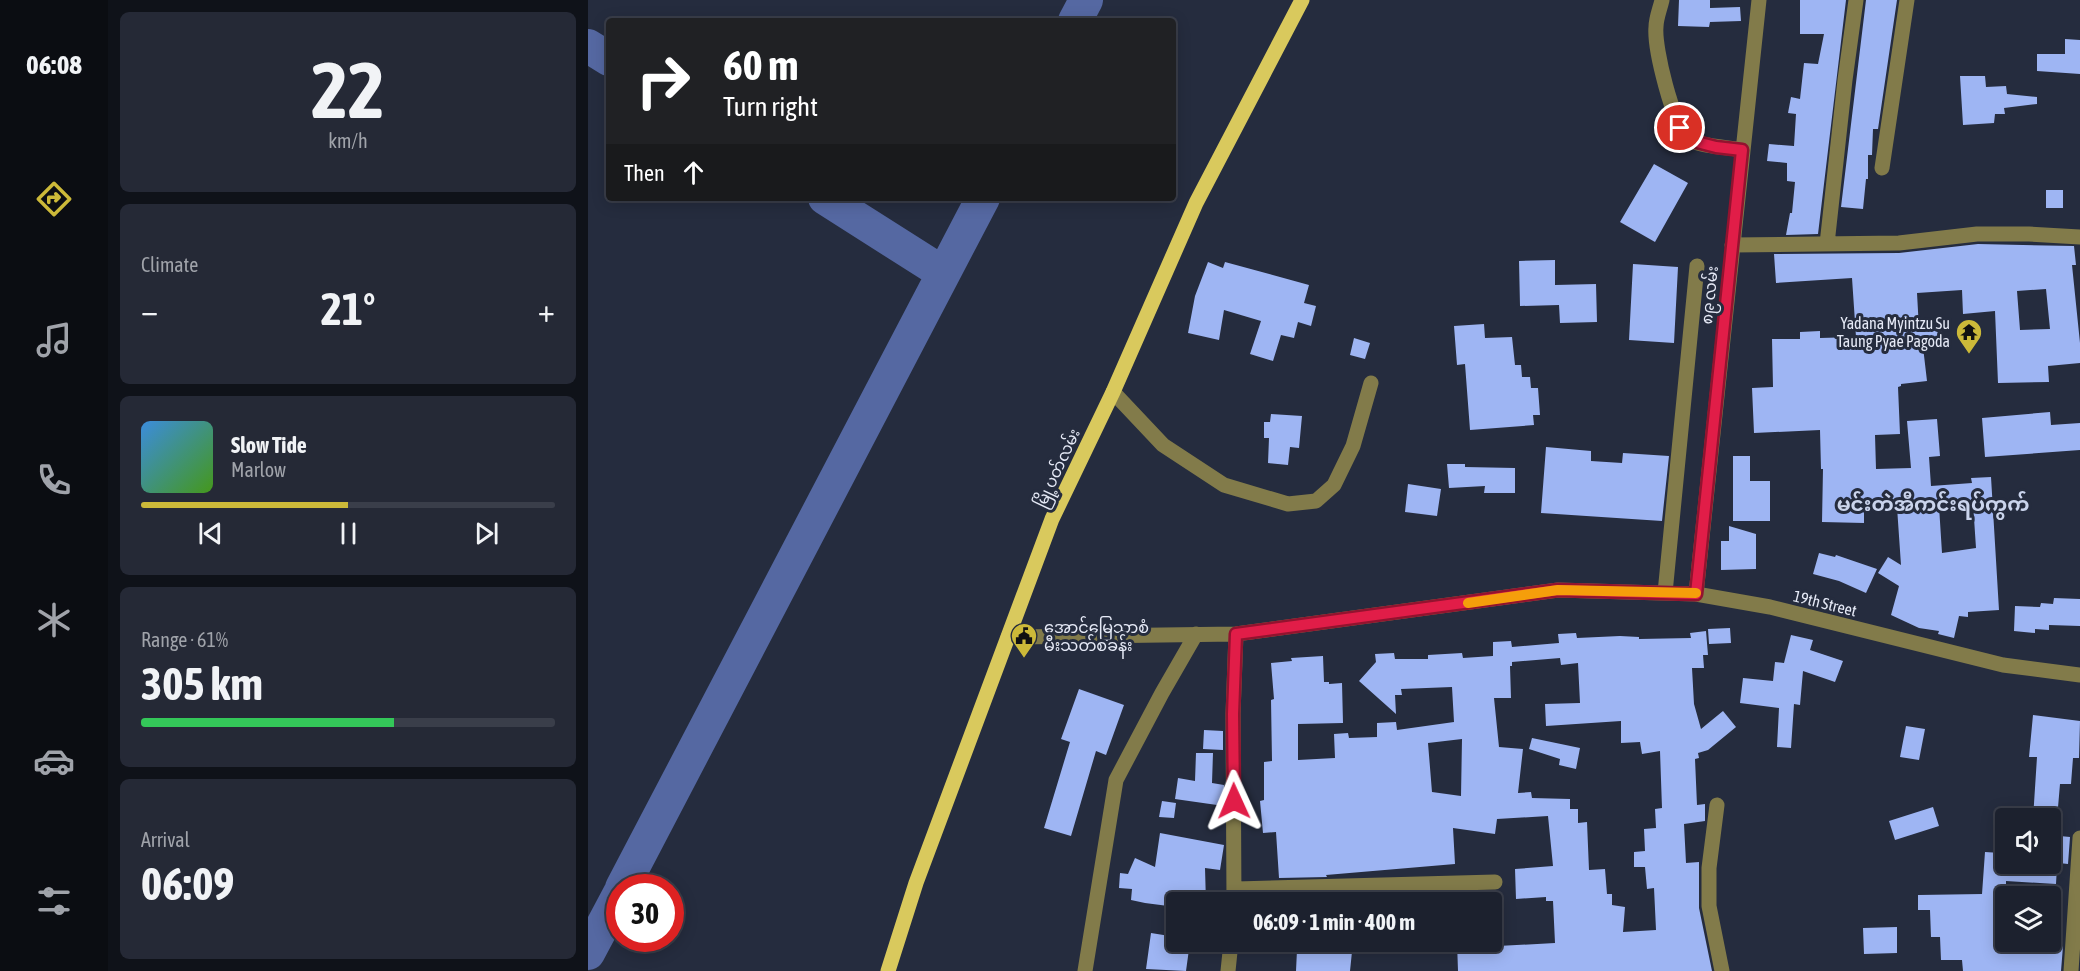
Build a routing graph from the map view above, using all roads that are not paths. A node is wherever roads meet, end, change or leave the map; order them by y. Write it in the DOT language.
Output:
graph roads {
  1 [pos="1302,0"];
  2 [pos="1662,0"];
  3 [pos="1759,0"];
  4 [pos="1856,0"];
  5 [pos="1907,0"];
  6 [pos="1742,150"];
  7 [pos="1882,168"];
  8 [pos="2080,237"];
  9 [pos="1827,244"];
  10 [pos="1732,245"];
  11 [pos="1698,266"];
  12 [pos="1371,383"];
  13 [pos="1113,392"];
  14 [pos="1665,593"];
  15 [pos="1696,594"];
  16 [pos="1196,634"];
  17 [pos="1236,634"];
  18 [pos="1008,637"];
  19 [pos="2080,675"];
  20 [pos="1718,805"];
  21 [pos="2080,838"];
  22 [pos="1495,882"];
  23 [pos="1235,892"];
  24 [pos="1309,892"];
  25 [pos="1230,952"];
  26 [pos="888,971"];
  27 [pos="1085,971"];
  28 [pos="1228,971"];
  29 [pos="1722,971"];
  30 [pos="2071,971"];
  1 -- 13 [label="main road, မြို့ပတ်လမ်း"];
  2 -- 6 [label="street"];
  3 -- 6 [label="street, ၈၉ လမ်း"];
  4 -- 9 [label="street"];
  5 -- 7 [label="street"];
  6 -- 10 [label="street, ၈၉ လမ်း"];
  8 -- 9 [label="street"];
  9 -- 10 [label="street"];
  10 -- 15 [label="street, ၈၉ လမ်း"];
  11 -- 14 [label="street"];
  12 -- 13 [label="street"];
  13 -- 18 [label="main road, မြို့ပတ်လမ်း"];
  14 -- 15 [label="street, 19th Street"];
  14 -- 17 [label="street, 19th Street"];
  15 -- 19 [label="street, 19th Street"];
  16 -- 17 [label="street, 19th Street"];
  16 -- 18 [label="street, 19th Street"];
  16 -- 27 [label="street"];
  17 -- 23 [label="street"];
  18 -- 26 [label="main road, မြို့ပတ်လမ်း"];
  20 -- 29 [label="street"];
  21 -- 30 [label="street"];
  22 -- 24 [label="street"];
  25 -- 28 [label="street"];
}
